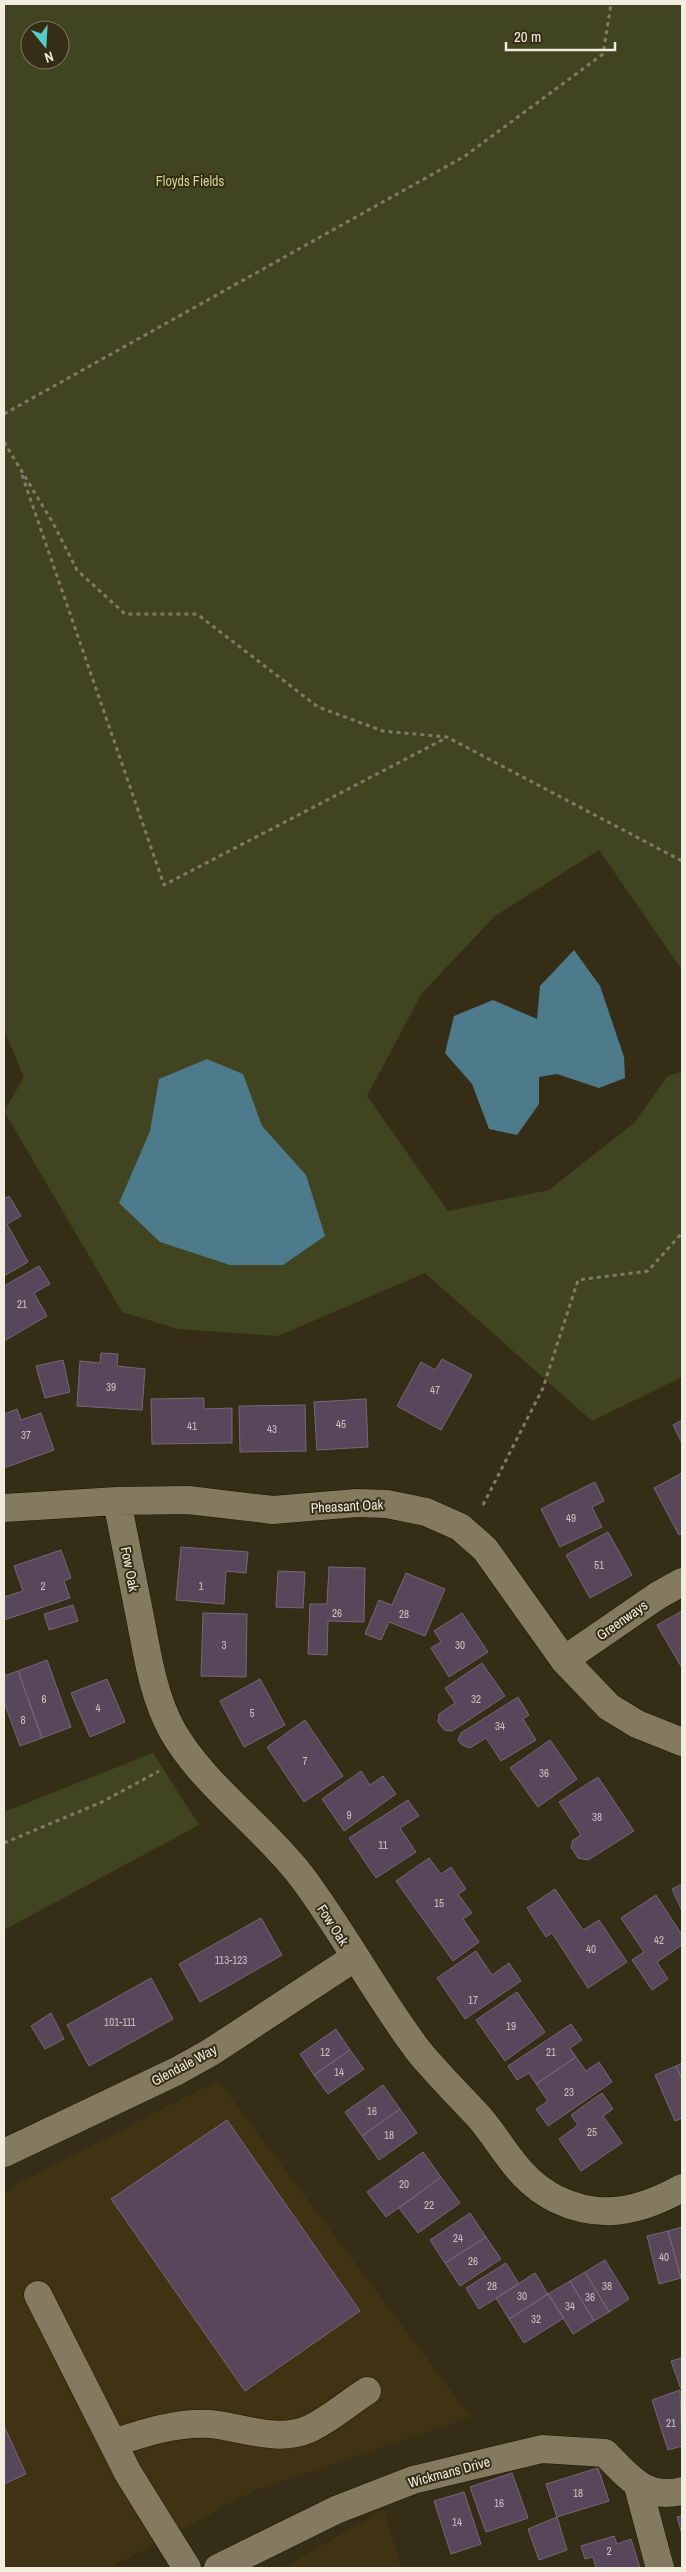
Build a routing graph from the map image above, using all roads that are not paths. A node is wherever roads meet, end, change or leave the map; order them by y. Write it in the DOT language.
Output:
graph roads {
  1 [pos="117,1501"];
  2 [pos="4,1508"];
  3 [pos="682,1582"];
  4 [pos="564,1660"];
  5 [pos="682,1742"];
  6 [pos="354,1958"];
  7 [pos="4,2153"];
  8 [pos="682,2188"];
  9 [pos="38,2295"];
  10 [pos="367,2390"];
  11 [pos="113,2443"];
  12 [pos="638,2486"];
  13 [pos="682,2491"];
  14 [pos="187,2568"];
  15 [pos="218,2568"];
  16 [pos="660,2568"];
  1 -- 2 [label="street, Pheasant Oak"];
  1 -- 4 [label="street, Pheasant Oak"];
  1 -- 6 [label="street, Fow Oak"];
  3 -- 4 [label="street, Greenways"];
  4 -- 5 [label="street, Pheasant Oak"];
  6 -- 7 [label="street, Glendale Way"];
  6 -- 8 [label="street, Fow Oak"];
  9 -- 11 [label="street"];
  10 -- 11 [label="street"];
  11 -- 14 [label="street"];
  12 -- 13 [label="street, Wickmans Drive"];
  12 -- 15 [label="street, Wickmans Drive"];
  12 -- 16 [label="street"];
}
